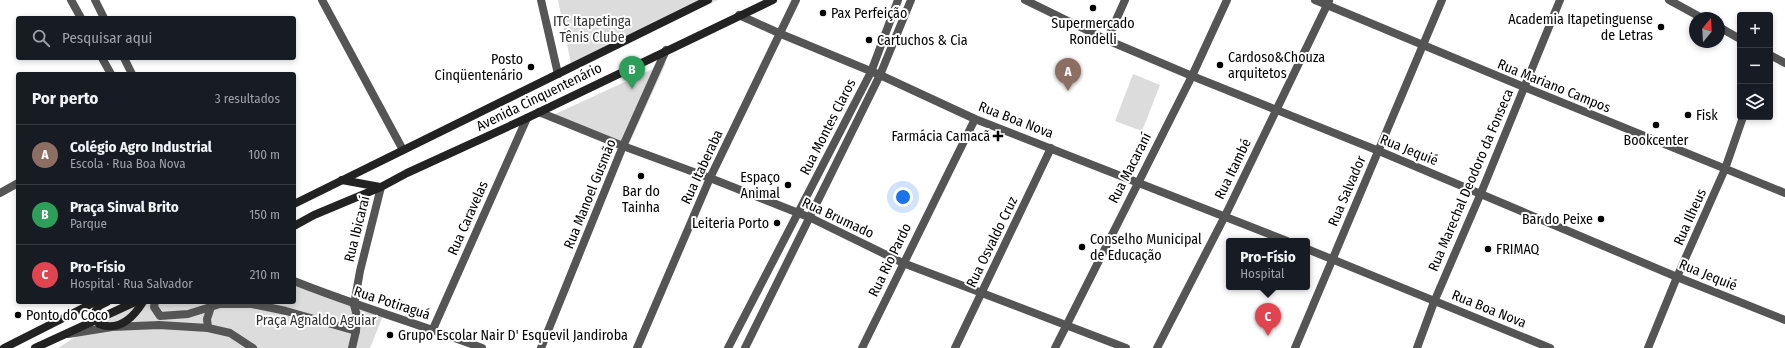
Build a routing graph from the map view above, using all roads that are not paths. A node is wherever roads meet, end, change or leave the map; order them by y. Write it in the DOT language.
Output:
graph roads {
  1 [pos="72,0"];
  2 [pos="95,0"];
  3 [pos="322,0"];
  4 [pos="541,0"];
  5 [pos="708,0"];
  6 [pos="773,0"];
  7 [pos="796,0"];
  8 [pos="898,0"];
  9 [pos="910,0"];
  10 [pos="1025,0"];
  11 [pos="1126,0"];
  12 [pos="1227,0"];
  13 [pos="1315,0"];
  14 [pos="1442,0"];
  15 [pos="1560,0"];
  16 [pos="1669,0"];
  17 [pos="1328,2"];
  18 [pos="1691,12"];
  19 [pos="739,15"];
  20 [pos="80,16"];
  21 [pos="103,16"];
  22 [pos="1725,31"];
  23 [pos="781,34"];
  24 [pos="1737,37"];
  25 [pos="1107,40"];
  26 [pos="1422,46"];
  27 [pos="666,50"];
  28 [pos="1773,57"];
  29 [pos="103,60"];
  30 [pos="125,60"];
  31 [pos="1785,63"];
  32 [pos="110,72"];
  33 [pos="131,72"];
  34 [pos="871,72"];
  35 [pos="558,74"];
  36 [pos="880,76"];
  37 [pos="1192,76"];
  38 [pos="1524,87"];
  39 [pos="1275,110"];
  40 [pos="539,112"];
  41 [pos="527,118"];
  42 [pos="975,119"];
  43 [pos="1742,120"];
  44 [pos="623,146"];
  45 [pos="1051,148"];
  46 [pos="403,150"];
  47 [pos="1379,151"];
  48 [pos="1725,169"];
  49 [pos="710,178"];
  50 [pos="342,180"];
  51 [pos="1137,182"];
  52 [pos="16,184"];
  53 [pos="381,187"];
  54 [pos="0,193"];
  55 [pos="1481,193"];
  56 [pos="1785,193"];
  57 [pos="296,203"];
  58 [pos="799,214"];
  59 [pos="1225,216"];
  60 [pos="811,218"];
  61 [pos="296,225"];
  62 [pos="1279,238"];
  63 [pos="1310,250"];
  64 [pos="1332,260"];
  65 [pos="903,263"];
  66 [pos="1677,278"];
  67 [pos="296,282"];
  68 [pos="982,293"];
  69 [pos="1434,302"];
  70 [pos="91,304"];
  71 [pos="103,304"];
  72 [pos="131,304"];
  73 [pos="141,304"];
  74 [pos="155,304"];
  75 [pos="354,304"];
  76 [pos="211,307"];
  77 [pos="97,320"];
  78 [pos="1785,320"];
  79 [pos="1066,325"];
  80 [pos="112,327"];
  81 [pos="208,328"];
  82 [pos="433,329"];
  83 [pos="356,331"];
  84 [pos="64,335"];
  85 [pos="4,348"];
  86 [pos="35,348"];
  87 [pos="253,348"];
  88 [pos="352,348"];
  89 [pos="482,348"];
  90 [pos="541,348"];
  91 [pos="637,348"];
  92 [pos="728,348"];
  93 [pos="745,348"];
  94 [pos="862,348"];
  95 [pos="955,348"];
  96 [pos="1054,348"];
  97 [pos="1126,348"];
  98 [pos="1156,348"];
  99 [pos="1294,348"];
  100 [pos="1417,348"];
  101 [pos="1550,348"];
  102 [pos="1648,348"];
  1 -- 20 [label="street"];
  2 -- 21 [label="street"];
  3 -- 46 [label="street"];
  4 -- 35 [label="street"];
  5 -- 35 [label="main road, Avenida Cinquentenário"];
  6 -- 19 [label="main road, Avenida Cinquentenário"];
  7 -- 23 [label="street, Rua Itaberaba"];
  8 -- 34 [label="street, Rua Montes Claros"];
  9 -- 36 [label="street, Rua Montes Claros"];
  10 -- 25 [label="street, Rua Jequié"];
  11 -- 25 [label="street"];
  12 -- 37 [label="street, Rua Macaraní"];
  13 -- 17 [label="street, Rua Mariano Campos"];
  14 -- 26 [label="street, Rua Salvador"];
  15 -- 38 [label="street, Rua Marechal Deodoro da Fonseca"];
  16 -- 18 [label="street"];
  17 -- 26 [label="street, Rua Mariano Campos"];
  17 -- 39 [label="street, Rua Itambé"];
  19 -- 23 [label="street, Rua Boa Nova"];
  19 -- 27 [label="main road, Avenida Cinquentenário"];
  22 -- 24 [label="street"];
  23 -- 34 [label="street, Rua Boa Nova"];
  23 -- 49 [label="street, Rua Itaberaba"];
  25 -- 37 [label="street, Rua Jequié"];
  26 -- 38 [label="street, Rua Mariano Campos"];
  26 -- 47 [label="street, Rua Salvador"];
  27 -- 40 [label="main road, Avenida Cinquentenário"];
  27 -- 44 [label="street, Rua Manoel Gusmão"];
  28 -- 31 [label="street"];
  29 -- 32 [label="street"];
  30 -- 33 [label="street"];
  34 -- 36 [label="street, Rua Boa Nova"];
  34 -- 58 [label="street, Rua Montes Claros"];
  35 -- 46 [label="main road, Avenida Cinquentenário"];
  36 -- 42 [label="street, Rua Boa Nova"];
  36 -- 60 [label="street, Rua Montes Claros"];
  37 -- 39 [label="street, Rua Jequié"];
  37 -- 51 [label="street, Rua Macaraní"];
  38 -- 48 [label="street, Rua Mariano Campos"];
  38 -- 55 [label="street, Rua Marechal Deodoro da Fonseca"];
  39 -- 47 [label="street, Rua Jequié"];
  39 -- 59 [label="street, Rua Itambé"];
  40 -- 41 [label="main road, Avenida Cinquentenário"];
  40 -- 44 [label="street, Rua Brumado"];
  41 -- 53 [label="main road, Avenida Cinquentenário"];
  41 -- 82 [label="street, Rua Caravelas"];
  42 -- 45 [label="street, Rua Boa Nova"];
  42 -- 65 [label="street, Rua Rio Pardo"];
  43 -- 48 [label="street, Rua Ilheus"];
  44 -- 49 [label="street, Rua Brumado"];
  44 -- 90 [label="street, Rua Manoel Gusmão"];
  45 -- 51 [label="street, Rua Boa Nova"];
  45 -- 68 [label="street, Rua Osvaldo Cruz"];
  46 -- 50 [label="main road, Avenida Cinquentenário"];
  47 -- 55 [label="street, Rua Jequié"];
  47 -- 64 [label="street, Rua Salvador"];
  48 -- 56 [label="street, Rua Mariano Campos"];
  48 -- 66 [label="street, Rua Ilheus"];
  49 -- 58 [label="street, Rua Brumado"];
  49 -- 91 [label="street, Rua Itaberaba"];
  50 -- 53 [label="main road"];
  50 -- 57 [label="main road, Avenida Cinquentenário"];
  51 -- 59 [label="street, Rua Boa Nova"];
  51 -- 79 [label="street, Rua Macaraní"];
  52 -- 54 [label="street"];
  53 -- 61 [label="main road, Avenida Cinquentenário"];
  53 -- 75 [label="street, Rua Ibicaraí"];
  55 -- 66 [label="street, Rua Jequié"];
  55 -- 69 [label="street, Rua Marechal Deodoro da Fonseca"];
  58 -- 60 [label="street, Rua Brumado"];
  58 -- 92 [label="street, Rua Montes Claros"];
  59 -- 62 [label="street, Rua Boa Nova"];
  59 -- 98 [label="street, Rua Itambé"];
  60 -- 65 [label="street, Rua Brumado"];
  60 -- 93 [label="street, Rua Montes Claros"];
  63 -- 64 [label="street, Rua Boa Nova"];
  64 -- 69 [label="street, Rua Boa Nova"];
  64 -- 99 [label="street, Rua Salvador"];
  65 -- 68 [label="street, Rua Brumado"];
  65 -- 94 [label="street, Rua Rio Pardo"];
  66 -- 78 [label="street, Rua Jequié"];
  66 -- 102 [label="street, Rua Ilheus"];
  67 -- 75 [label="street, Rua Potiraguá"];
  68 -- 79 [label="street, Rua Brumado"];
  68 -- 95 [label="street, Rua Osvaldo Cruz"];
  69 -- 100 [label="street, Rua Marechal Deodoro da Fonseca"];
  69 -- 101 [label="street, Rua Boa Nova"];
  70 -- 85 [label="main road"];
  71 -- 77 [label="main road"];
  72 -- 77 [label="main road"];
  73 -- 80 [label="main road"];
  74 -- 76 [label="street"];
  75 -- 82 [label="street, Rua Potiraguá"];
  75 -- 83 [label="street, Rua Ibicaraí"];
  76 -- 81 [label="street"];
  76 -- 83 [label="street"];
  77 -- 80 [label="main road"];
  77 -- 84 [label="main road"];
  79 -- 96 [label="street, Rua Macaraní"];
  79 -- 97 [label="street, Rua Brumado"];
  80 -- 81 [label="street"];
  80 -- 84 [label="street"];
  81 -- 87 [label="street"];
  82 -- 89 [label="street, Rua Potiraguá"];
  83 -- 88 [label="street, Rua Ibicaraí"];
  84 -- 86 [label="main road"];
}
